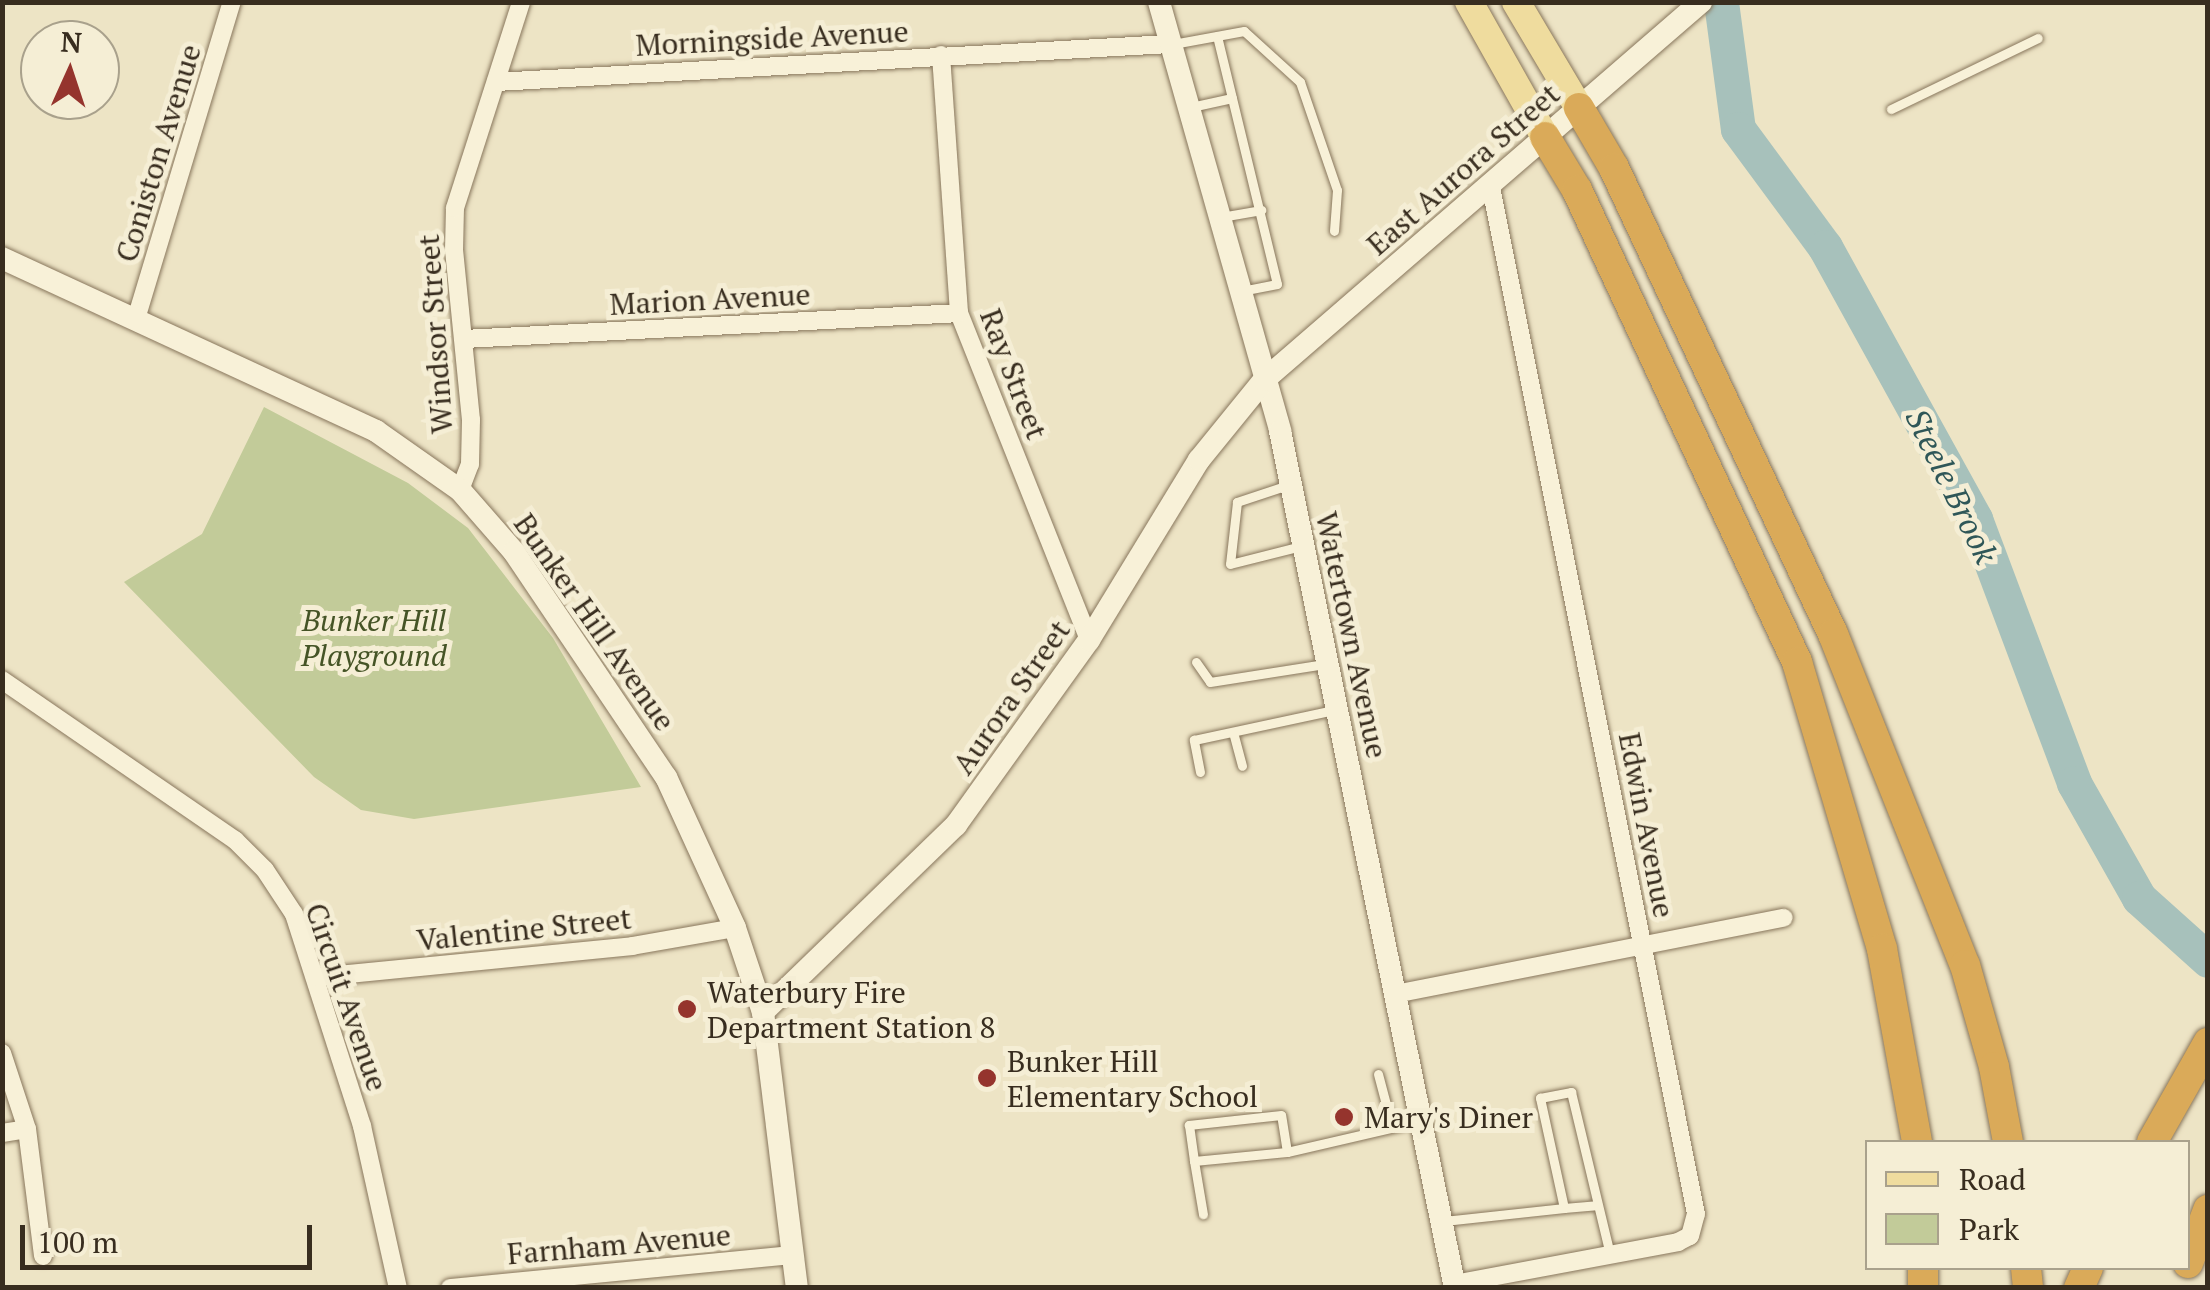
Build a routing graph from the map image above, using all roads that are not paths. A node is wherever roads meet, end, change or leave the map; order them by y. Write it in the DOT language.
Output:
graph roads {
  1 [pos="232,2"];
  2 [pos="521,2"];
  3 [pos="1158,2"];
  4 [pos="1469,2"];
  5 [pos="1516,2"];
  6 [pos="1702,2"];
  7 [pos="1217,36"];
  8 [pos="2038,38"];
  9 [pos="1170,44"];
  10 [pos="941,55"];
  11 [pos="496,82"];
  12 [pos="1232,98"];
  13 [pos="1188,108"];
  14 [pos="1578,108"];
  15 [pos="1891,108"];
  16 [pos="1545,137"];
  17 [pos="1492,187"];
  18 [pos="1261,210"];
  19 [pos="1218,217"];
  20 [pos="1334,231"];
  21 [pos="2,258"];
  22 [pos="1239,292"];
  23 [pos="959,314"];
  24 [pos="136,318"];
  25 [pos="464,339"];
  26 [pos="1264,380"];
  27 [pos="1291,484"];
  28 [pos="460,490"];
  29 [pos="1303,546"];
  30 [pos="1089,640"];
  31 [pos="1196,662"];
  32 [pos="1328,663"];
  33 [pos="2,680"];
  34 [pos="1337,710"];
  35 [pos="1233,732"];
  36 [pos="1242,766"];
  37 [pos="1200,772"];
  38 [pos="1784,918"];
  39 [pos="735,928"];
  40 [pos="1642,946"];
  41 [pos="318,977"];
  42 [pos="1395,994"];
  43 [pos="763,1012"];
  44 [pos="2208,1042"];
  45 [pos="2,1053"];
  46 [pos="1378,1074"];
  47 [pos="1421,1121"];
  48 [pos="1392,1128"];
  49 [pos="26,1129"];
  50 [pos="2,1133"];
  51 [pos="1917,1140"];
  52 [pos="2008,1140"];
  53 [pos="2153,1140"];
  54 [pos="1287,1152"];
  55 [pos="1194,1162"];
  56 [pos="1596,1204"];
  57 [pos="1564,1208"];
  58 [pos="2208,1210"];
  59 [pos="1203,1214"];
  60 [pos="1442,1221"];
  61 [pos="792,1255"];
  62 [pos="1610,1255"];
  63 [pos="44,1256"];
  64 [pos="2190,1257"];
  65 [pos="1455,1286"];
  66 [pos="398,1288"];
  67 [pos="450,1288"];
  68 [pos="797,1288"];
  1 -- 24 [label="street, Coniston Avenue"];
  2 -- 11 [label="street, Windsor Street"];
  3 -- 9 [label="main road, Watertown Avenue"];
  4 -- 16 [label="main road"];
  5 -- 14 [label="main road"];
  6 -- 14 [label="main road, East Aurora Street"];
  7 -- 9 [label="lane"];
  7 -- 12 [label="lane"];
  7 -- 20 [label="lane"];
  8 -- 15 [label="lane"];
  9 -- 10 [label="street, Morningside Avenue"];
  9 -- 13 [label="main road, Watertown Avenue"];
  10 -- 11 [label="street, Morningside Avenue"];
  10 -- 23 [label="street, Ray Street"];
  11 -- 25 [label="street, Windsor Street"];
  12 -- 13 [label="lane"];
  12 -- 18 [label="lane"];
  13 -- 19 [label="main road, Watertown Avenue"];
  14 -- 16 [label="main road, East Aurora Street"];
  14 -- 52 [label="highway"];
  16 -- 17 [label="main road, East Aurora Street"];
  16 -- 51 [label="highway"];
  17 -- 26 [label="main road, East Aurora Street"];
  17 -- 40 [label="street, Edwin Avenue"];
  18 -- 19 [label="lane"];
  18 -- 22 [label="lane"];
  19 -- 22 [label="main road, Watertown Avenue"];
  21 -- 24 [label="main road, Bunker Hill Avenue"];
  22 -- 26 [label="main road, Watertown Avenue"];
  23 -- 25 [label="street, Marion Avenue"];
  23 -- 30 [label="street, Ray Street"];
  24 -- 28 [label="main road, Bunker Hill Avenue"];
  25 -- 28 [label="street, Windsor Street"];
  26 -- 27 [label="main road, Watertown Avenue"];
  26 -- 30 [label="main road, Aurora Street"];
  27 -- 29 [label="main road, Watertown Avenue"];
  27 -- 29 [label="lane"];
  28 -- 39 [label="main road, Bunker Hill Avenue"];
  29 -- 32 [label="main road, Watertown Avenue"];
  30 -- 43 [label="main road, Aurora Street"];
  31 -- 32 [label="lane"];
  32 -- 34 [label="main road, Watertown Avenue"];
  33 -- 41 [label="street, Circuit Avenue"];
  34 -- 35 [label="lane"];
  34 -- 42 [label="main road, Watertown Avenue"];
  35 -- 36 [label="lane"];
  35 -- 37 [label="lane"];
  38 -- 40 [label="street"];
  39 -- 41 [label="street, Valentine Street"];
  39 -- 43 [label="main road, Bunker Hill Avenue"];
  40 -- 42 [label="street"];
  40 -- 62 [label="street, Edwin Avenue"];
  41 -- 66 [label="street, Circuit Avenue"];
  42 -- 47 [label="main road, Watertown Avenue"];
  43 -- 61 [label="main road, Bunker Hill Avenue"];
  44 -- 53 [label="highway"];
  45 -- 49 [label="street"];
  46 -- 48 [label="lane"];
  47 -- 48 [label="lane"];
  47 -- 60 [label="main road, Watertown Avenue"];
  48 -- 54 [label="lane"];
  49 -- 50 [label="street"];
  49 -- 63 [label="street"];
  54 -- 55 [label="lane"];
  54 -- 55 [label="lane"];
  55 -- 59 [label="lane"];
  56 -- 57 [label="lane"];
  56 -- 57 [label="lane"];
  56 -- 62 [label="lane"];
  57 -- 60 [label="lane"];
  58 -- 64 [label="highway"];
  60 -- 65 [label="main road, Watertown Avenue"];
  61 -- 67 [label="street, Farnham Avenue"];
  61 -- 68 [label="main road, Bunker Hill Avenue"];
  62 -- 65 [label="street, Edwin Avenue"];
}
